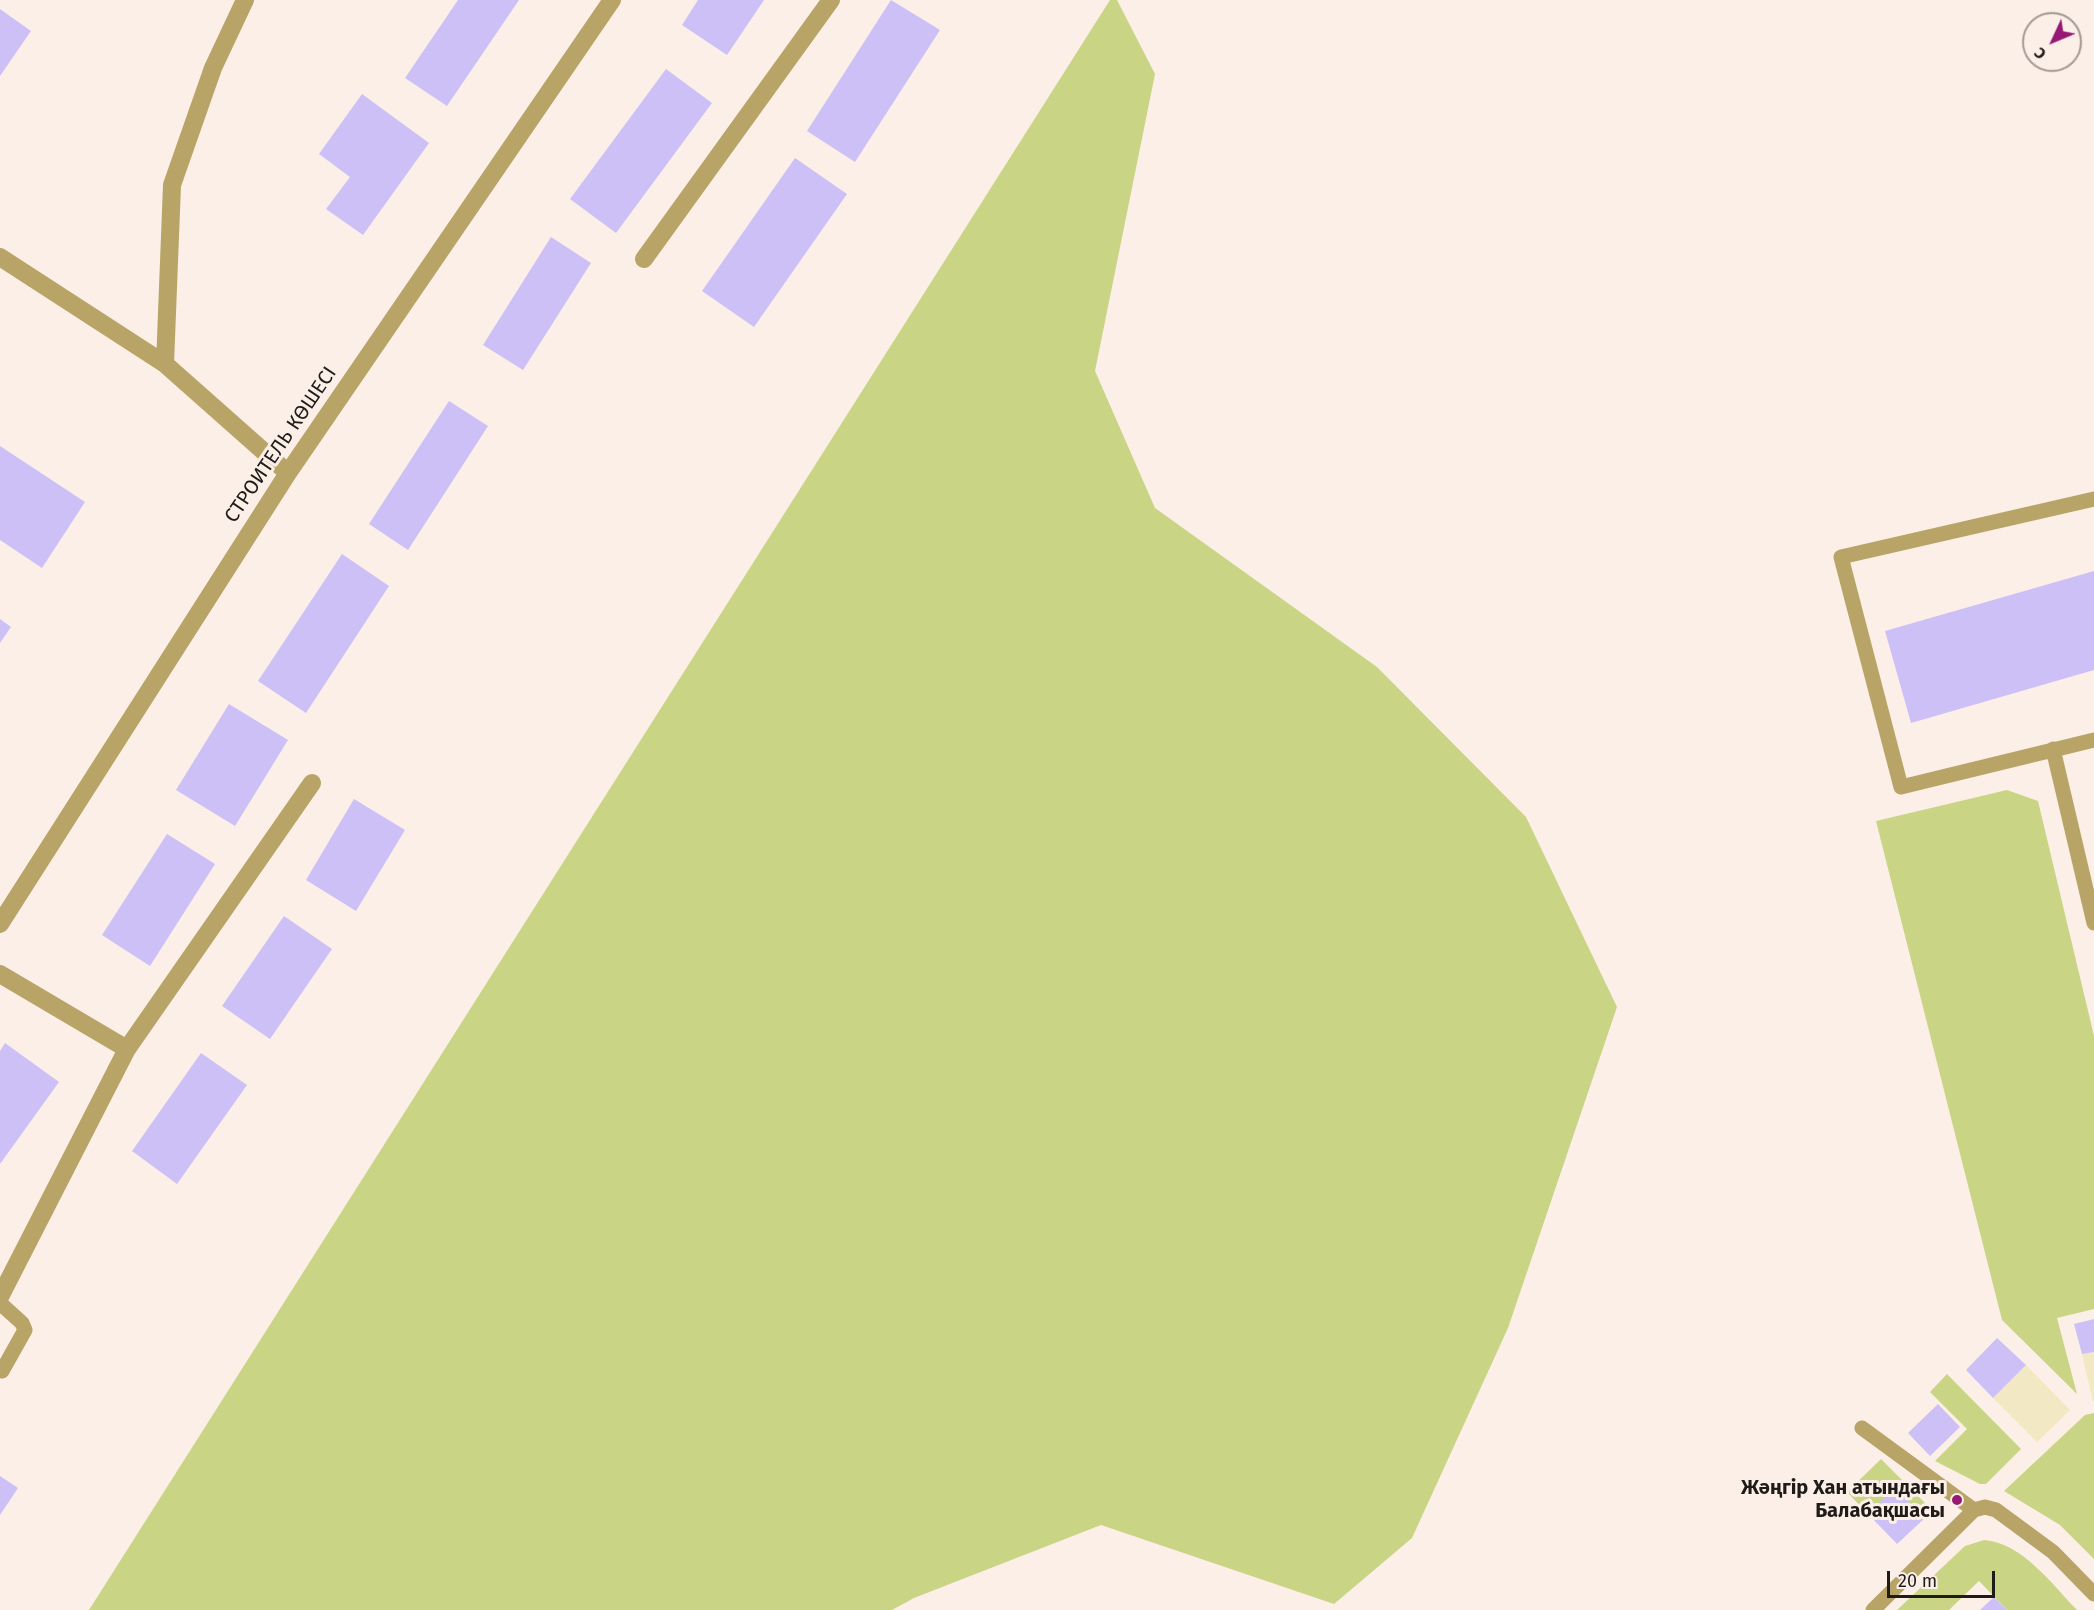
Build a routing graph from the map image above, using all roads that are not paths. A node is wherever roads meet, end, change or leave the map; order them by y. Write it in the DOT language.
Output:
graph roads {
  1 [pos="245,0"];
  2 [pos="612,0"];
  3 [pos="831,0"];
  4 [pos="0,257"];
  5 [pos="645,259"];
  6 [pos="165,364"];
  7 [pos="288,473"];
  8 [pos="2094,499"];
  9 [pos="2094,740"];
  10 [pos="2053,749"];
  11 [pos="312,783"];
  12 [pos="2094,923"];
  13 [pos="0,924"];
  14 [pos="0,974"];
  15 [pos="127,1049"];
  16 [pos="0,1297"];
  17 [pos="0,1303"];
  18 [pos="2,1371"];
  19 [pos="1862,1428"];
  20 [pos="1974,1510"];
  21 [pos="2094,1594"];
  22 [pos="1873,1610"];
  1 -- 6 [label="street"];
  2 -- 7 [label="street, СТРОИТЕЛЬ КӨШЕСІ"];
  3 -- 5 [label="street"];
  4 -- 6 [label="street"];
  6 -- 7 [label="street"];
  7 -- 13 [label="street, СТРОИТЕЛЬ КӨШЕСІ"];
  8 -- 10 [label="lane"];
  9 -- 10 [label="lane"];
  10 -- 12 [label="lane"];
  11 -- 15 [label="street"];
  14 -- 15 [label="street"];
  15 -- 16 [label="street"];
  17 -- 18 [label="lane"];
  19 -- 20 [label="lane"];
  20 -- 21 [label="lane"];
  20 -- 22 [label="lane"];
}
